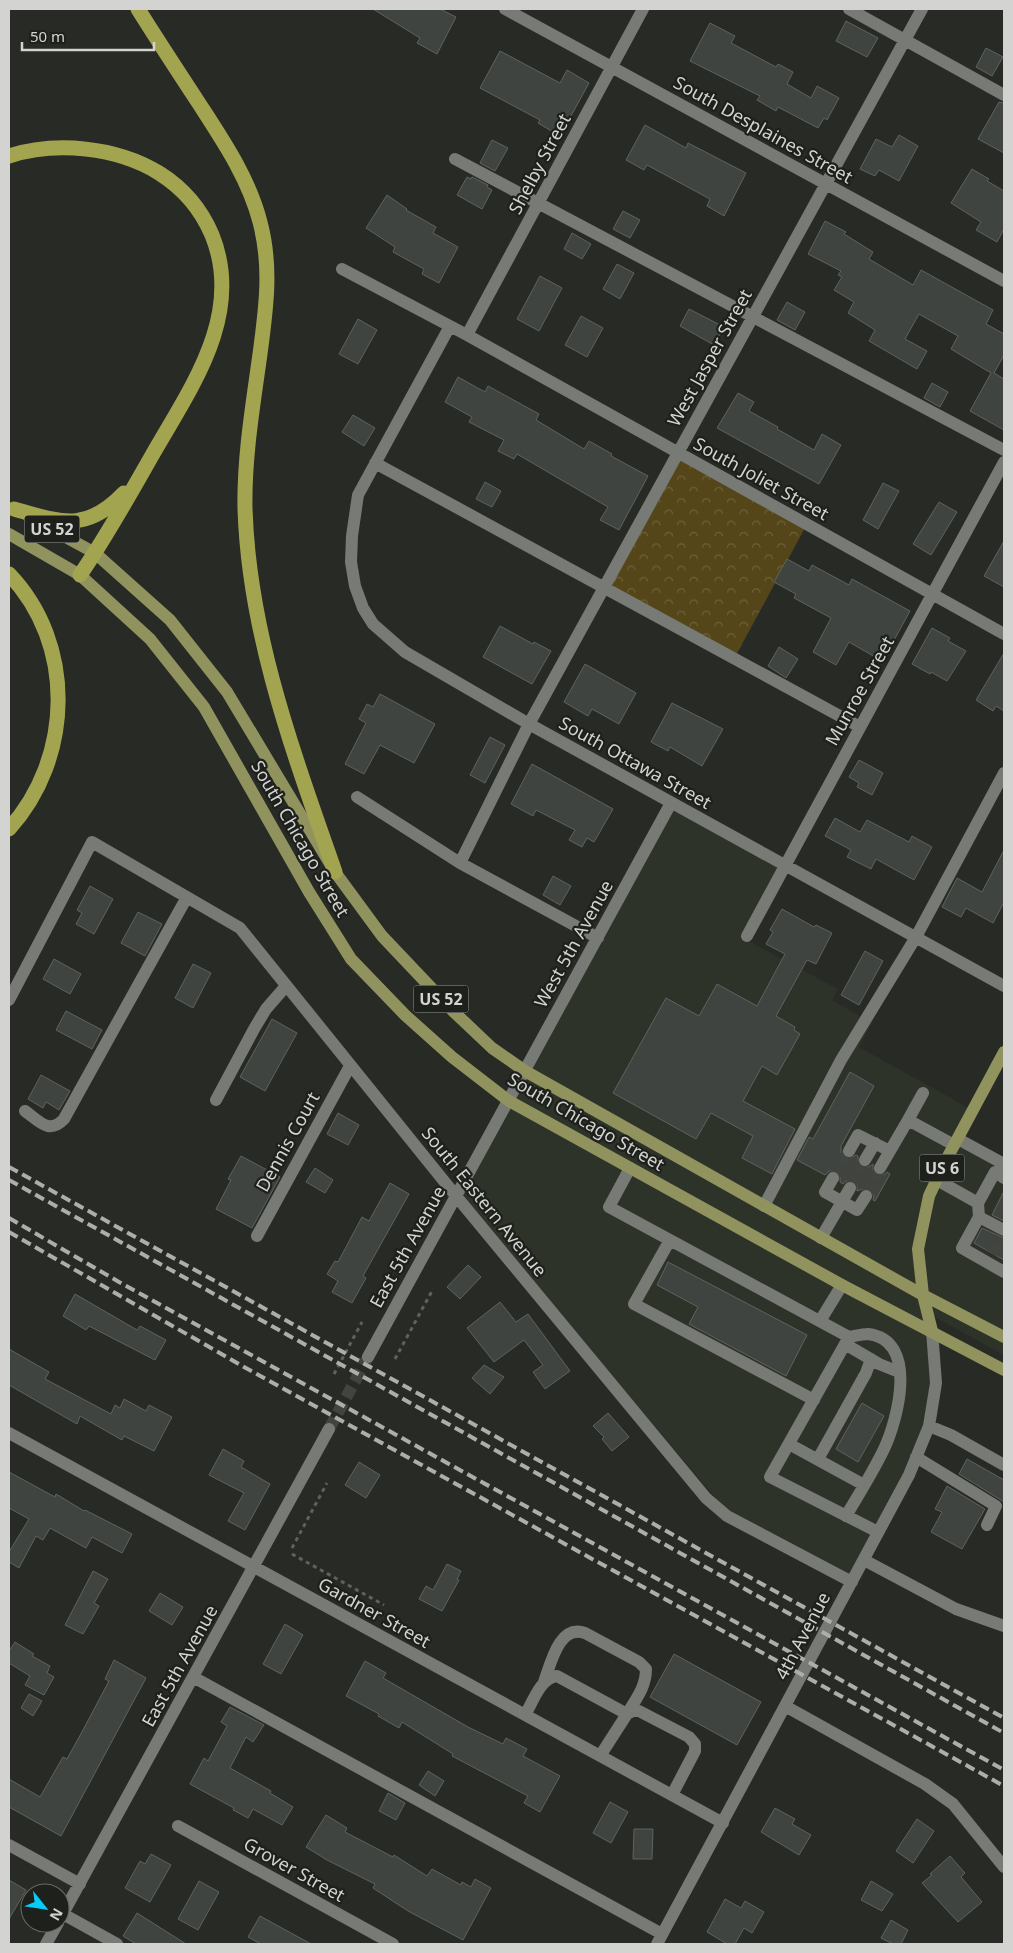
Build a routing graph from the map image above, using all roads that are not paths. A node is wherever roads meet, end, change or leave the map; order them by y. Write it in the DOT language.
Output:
graph roads {
  1 [pos="138,9"];
  2 [pos="505,9"];
  3 [pos="644,9"];
  4 [pos="849,9"];
  5 [pos="922,9"];
  6 [pos="905,39"];
  7 [pos="612,67"];
  8 [pos="1004,95"];
  9 [pos="9,156"];
  10 [pos="455,159"];
  11 [pos="826,184"];
  12 [pos="539,204"];
  13 [pos="342,269"];
  14 [pos="1004,281"];
  15 [pos="753,316"];
  16 [pos="450,326"];
  17 [pos="467,335"];
  18 [pos="1004,450"];
  19 [pos="678,453"];
  20 [pos="1004,462"];
  21 [pos="375,463"];
  22 [pos="139,478"];
  23 [pos="11,507"];
  24 [pos="9,534"];
  25 [pos="95,553"];
  26 [pos="9,574"];
  27 [pos="80,575"];
  28 [pos="603,588"];
  29 [pos="933,594"];
  30 [pos="1004,634"];
  31 [pos="529,724"];
  32 [pos="860,727"];
  33 [pos="1004,773"];
  34 [pos="357,797"];
  35 [pos="671,803"];
  36 [pos="9,829"];
  37 [pos="460,863"];
  38 [pos="786,865"];
  39 [pos="335,872"];
  40 [pos="188,897"];
  41 [pos="747,936"];
  42 [pos="916,937"];
  43 [pos="598,938"];
  44 [pos="286,986"];
  45 [pos="1004,986"];
  46 [pos="9,1000"];
  47 [pos="1004,1052"];
  48 [pos="350,1066"];
  49 [pos="525,1071"];
  50 [pos="923,1093"];
  51 [pos="216,1100"];
  52 [pos="509,1101"];
  53 [pos="25,1111"];
  54 [pos="908,1120"];
  55 [pos="956,1142"];
  56 [pos="875,1143"];
  57 [pos="849,1151"];
  58 [pos="890,1151"];
  59 [pos="865,1160"];
  60 [pos="1004,1164"];
  61 [pos="630,1168"];
  62 [pos="880,1168"];
  63 [pos="833,1178"];
  64 [pos="1004,1178"];
  65 [pos="937,1180"];
  66 [pos="850,1188"];
  67 [pos="456,1196"];
  68 [pos="866,1196"];
  69 [pos="842,1202"];
  70 [pos="978,1203"];
  71 [pos="764,1206"];
  72 [pos="979,1217"];
  73 [pos="1003,1233"];
  74 [pos="257,1236"];
  75 [pos="821,1238"];
  76 [pos="670,1240"];
  77 [pos="1004,1272"];
  78 [pos="842,1285"];
  79 [pos="923,1295"];
  80 [pos="820,1321"];
  81 [pos="932,1331"];
  82 [pos="1004,1337"];
  83 [pos="847,1340"];
  84 [pos="368,1357"];
  85 [pos="871,1359"];
  86 [pos="1004,1370"];
  87 [pos="900,1372"];
  88 [pos="814,1400"];
  89 [pos="929,1426"];
  90 [pos="329,1429"];
  91 [pos="9,1433"];
  92 [pos="789,1444"];
  93 [pos="916,1458"];
  94 [pos="818,1459"];
  95 [pos="1004,1465"];
  96 [pos="864,1485"];
  97 [pos="846,1516"];
  98 [pos="987,1525"];
  99 [pos="878,1532"];
  100 [pos="864,1560"];
  101 [pos="254,1568"];
  102 [pos="852,1582"];
  103 [pos="1004,1626"];
  104 [pos="193,1677"];
  105 [pos="544,1682"];
  106 [pos="785,1706"];
  107 [pos="627,1714"];
  108 [pos="525,1715"];
  109 [pos="600,1756"];
  110 [pos="672,1795"];
  111 [pos="724,1823"];
  112 [pos="178,1826"];
  113 [pos="9,1845"];
  114 [pos="1004,1867"];
  115 [pos="80,1884"];
  116 [pos="70,1902"];
  117 [pos="70,1923"];
  118 [pos="52,1933"];
  119 [pos="659,1939"];
  120 [pos="46,1944"];
  121 [pos="118,1944"];
  122 [pos="393,1944"];
  1 -- 39 [label="highway"];
  2 -- 7 [label="street, South Desplaines Street"];
  3 -- 7 [label="street, Shelby Street"];
  4 -- 6 [label="street"];
  5 -- 6 [label="street, West Jasper Street"];
  6 -- 8 [label="street"];
  6 -- 11 [label="street, West Jasper Street"];
  7 -- 11 [label="street, South Desplaines Street"];
  7 -- 12 [label="street, Shelby Street"];
  9 -- 22 [label="highway"];
  10 -- 12 [label="street"];
  11 -- 14 [label="street, South Desplaines Street"];
  11 -- 15 [label="street, West Jasper Street"];
  12 -- 15 [label="street"];
  12 -- 17 [label="street, Shelby Street"];
  13 -- 16 [label="street, South Joliet Street"];
  15 -- 18 [label="street"];
  15 -- 19 [label="street, West Jasper Street"];
  16 -- 17 [label="street, South Joliet Street"];
  16 -- 21 [label="street"];
  17 -- 19 [label="street, South Joliet Street"];
  19 -- 28 [label="street, West Jasper Street"];
  19 -- 29 [label="street, South Joliet Street"];
  20 -- 29 [label="street, Munroe Street"];
  21 -- 28 [label="street"];
  21 -- 31 [label="street, South Ottawa Street"];
  22 -- 23 [label="highway"];
  22 -- 25 [label="highway"];
  23 -- 25 [label="main road, South Chicago Street / US 52"];
  24 -- 27 [label="main road, South Chicago Street / US 52"];
  25 -- 27 [label="highway"];
  25 -- 39 [label="main road, South Chicago Street / US 52"];
  26 -- 36 [label="highway"];
  27 -- 52 [label="main road, South Chicago Street / US 52"];
  28 -- 31 [label="street, West Jasper Street"];
  28 -- 32 [label="street"];
  29 -- 30 [label="street, South Joliet Street"];
  29 -- 32 [label="street, Munroe Street"];
  31 -- 35 [label="street, South Ottawa Street"];
  31 -- 37 [label="street, West Jasper Street"];
  32 -- 38 [label="street, Munroe Street"];
  33 -- 42 [label="street"];
  34 -- 37 [label="street"];
  35 -- 38 [label="street, South Ottawa Street"];
  35 -- 43 [label="street, West 5th Avenue"];
  37 -- 43 [label="street"];
  38 -- 41 [label="street, Munroe Street"];
  38 -- 42 [label="street, South Ottawa Street"];
  39 -- 49 [label="main road, South Chicago Street / US 52"];
  40 -- 44 [label="street, South Eastern Avenue"];
  40 -- 46 [label="street, South Eastern Avenue"];
  40 -- 53 [label="street"];
  42 -- 45 [label="street, South Ottawa Street"];
  42 -- 71 [label="street"];
  43 -- 49 [label="street, West 5th Avenue"];
  44 -- 48 [label="street, South Eastern Avenue"];
  44 -- 51 [label="street"];
  47 -- 55 [label="main road, US 6"];
  48 -- 67 [label="street, South Eastern Avenue"];
  48 -- 74 [label="street, Dennis Court"];
  49 -- 52 [label="street, West 5th Avenue"];
  49 -- 71 [label="main road, South Chicago Street / US 52"];
  50 -- 54 [label="street"];
  52 -- 61 [label="main road, South Chicago Street / US 52"];
  52 -- 67 [label="street, East 5th Avenue"];
  54 -- 55 [label="street"];
  54 -- 58 [label="street"];
  55 -- 60 [label="street"];
  55 -- 65 [label="main road, US 6"];
  56 -- 57 [label="street"];
  56 -- 58 [label="street"];
  56 -- 59 [label="street"];
  58 -- 62 [label="street"];
  61 -- 76 [label="street"];
  61 -- 78 [label="main road, South Chicago Street / US 52"];
  63 -- 69 [label="street"];
  64 -- 70 [label="street"];
  65 -- 70 [label="street"];
  65 -- 79 [label="main road, US 6"];
  66 -- 69 [label="street"];
  67 -- 84 [label="street, East 5th Avenue"];
  67 -- 102 [label="street, South Eastern Avenue"];
  68 -- 69 [label="street"];
  69 -- 75 [label="street"];
  70 -- 72 [label="street"];
  71 -- 75 [label="main road, South Chicago Street / US 52"];
  72 -- 73 [label="street"];
  72 -- 77 [label="street"];
  75 -- 79 [label="main road, South Chicago Street / US 52"];
  76 -- 80 [label="street"];
  76 -- 88 [label="street"];
  78 -- 80 [label="street"];
  78 -- 81 [label="main road, South Chicago Street / US 52"];
  79 -- 81 [label="main road, US 6"];
  79 -- 82 [label="main road, South Chicago Street"];
  80 -- 83 [label="street"];
  81 -- 86 [label="main road, South Chicago Street"];
  81 -- 89 [label="street, 4th Avenue"];
  83 -- 85 [label="street"];
  83 -- 87 [label="street"];
  83 -- 88 [label="street"];
  85 -- 87 [label="street"];
  85 -- 94 [label="street"];
  87 -- 96 [label="street"];
  88 -- 92 [label="street"];
  89 -- 93 [label="street, 4th Avenue"];
  89 -- 95 [label="street"];
  90 -- 101 [label="street, East 5th Avenue"];
  91 -- 101 [label="street, Gardner Street"];
  92 -- 94 [label="street"];
  92 -- 97 [label="street"];
  93 -- 98 [label="street"];
  93 -- 99 [label="street, 4th Avenue"];
  94 -- 96 [label="street"];
  96 -- 97 [label="street"];
  97 -- 99 [label="street"];
  99 -- 100 [label="street, 4th Avenue"];
  100 -- 102 [label="street, 4th Avenue"];
  100 -- 103 [label="street"];
  101 -- 104 [label="street, East 5th Avenue"];
  101 -- 108 [label="street, Gardner Street"];
  102 -- 106 [label="street, 4th Avenue"];
  104 -- 115 [label="street, East 5th Avenue"];
  104 -- 119 [label="street"];
  105 -- 107 [label="street"];
  105 -- 107 [label="street"];
  105 -- 108 [label="street"];
  106 -- 111 [label="street, 4th Avenue"];
  106 -- 114 [label="street"];
  107 -- 109 [label="street"];
  107 -- 110 [label="street"];
  108 -- 109 [label="street, Gardner Street"];
  109 -- 110 [label="street, Gardner Street"];
  110 -- 111 [label="street, Gardner Street"];
  111 -- 119 [label="street, 4th Avenue"];
  112 -- 122 [label="street, Grover Street"];
  113 -- 115 [label="street"];
  115 -- 116 [label="street, East 5th Avenue"];
  117 -- 121 [label="street"];
  118 -- 120 [label="street, East 5th Avenue"];
}
